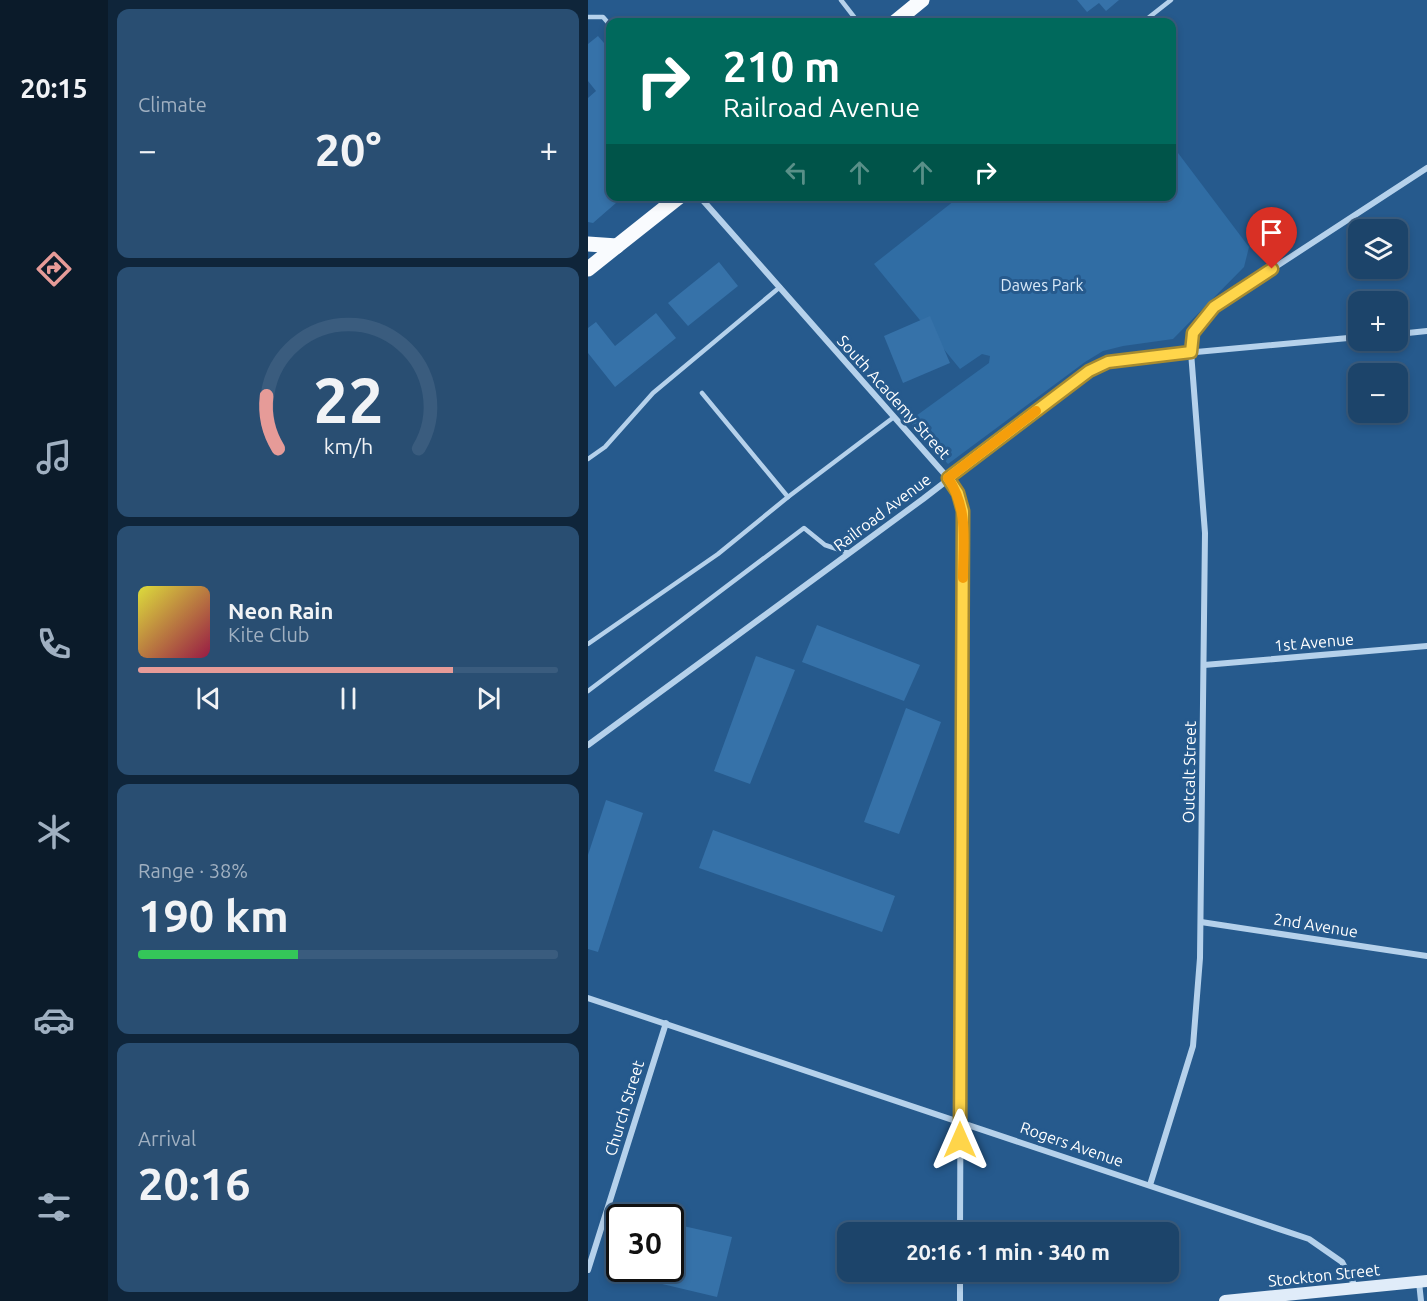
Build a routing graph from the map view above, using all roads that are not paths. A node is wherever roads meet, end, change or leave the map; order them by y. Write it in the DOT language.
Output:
graph roads {
  1 [pos="841,0"];
  2 [pos="922,0"];
  3 [pos="1171,0"];
  4 [pos="588,17"];
  5 [pos="855,18"];
  6 [pos="900,18"];
  7 [pos="1148,18"];
  8 [pos="606,20"];
  9 [pos="1427,168"];
  10 [pos="674,201"];
  11 [pos="703,201"];
  12 [pos="588,244"];
  13 [pos="617,246"];
  14 [pos="588,269"];
  15 [pos="780,287"];
  16 [pos="1427,331"];
  17 [pos="1408,333"];
  18 [pos="1348,338"];
  19 [pos="1191,352"];
  20 [pos="702,393"];
  21 [pos="894,417"];
  22 [pos="588,459"];
  23 [pos="948,478"];
  24 [pos="788,497"];
  25 [pos="849,553"];
  26 [pos="588,644"];
  27 [pos="1427,646"];
  28 [pos="1204,665"];
  29 [pos="588,691"];
  30 [pos="588,745"];
  31 [pos="1201,922"];
  32 [pos="1427,956"];
  33 [pos="588,998"];
  34 [pos="666,1023"];
  35 [pos="960,1121"];
  36 [pos="1150,1185"];
  37 [pos="960,1222"];
  38 [pos="588,1270"];
  39 [pos="960,1282"];
  40 [pos="1423,1282"];
  41 [pos="1356,1288"];
  42 [pos="960,1301"];
  43 [pos="1225,1301"];
  44 [pos="1421,1301"];
  1 -- 5 [label="lane"];
  2 -- 6 [label="main road"];
  3 -- 7 [label="lane"];
  4 -- 8 [label="lane"];
  9 -- 19 [label="street"];
  10 -- 13 [label="main road"];
  11 -- 15 [label="street, South Academy Street"];
  12 -- 13 [label="main road"];
  13 -- 14 [label="main road"];
  15 -- 21 [label="street, South Academy Street"];
  15 -- 22 [label="lane"];
  16 -- 17 [label="street"];
  18 -- 19 [label="street, Railroad Avenue"];
  19 -- 23 [label="street, Railroad Avenue"];
  19 -- 28 [label="street, Outcalt Street"];
  20 -- 24 [label="lane"];
  21 -- 23 [label="street, South Academy Street"];
  21 -- 24 [label="lane"];
  23 -- 25 [label="street, Railroad Avenue"];
  23 -- 35 [label="street, South Academy Street"];
  24 -- 26 [label="lane"];
  25 -- 29 [label="lane"];
  25 -- 30 [label="street, Railroad Avenue"];
  27 -- 28 [label="street, 1st Avenue"];
  28 -- 31 [label="street, Outcalt Street"];
  31 -- 32 [label="street, 2nd Avenue"];
  31 -- 36 [label="street, Outcalt Street"];
  33 -- 34 [label="street, Rogers Avenue"];
  34 -- 35 [label="street, Rogers Avenue"];
  34 -- 38 [label="street, Church Street"];
  35 -- 36 [label="street, Rogers Avenue"];
  35 -- 37 [label="street, South Academy Street"];
  36 -- 41 [label="street, Rogers Avenue"];
  39 -- 42 [label="street"];
  40 -- 41 [label="main road, Stockton Street"];
  40 -- 44 [label="street"];
  41 -- 43 [label="main road, Stockton Street"];
}
